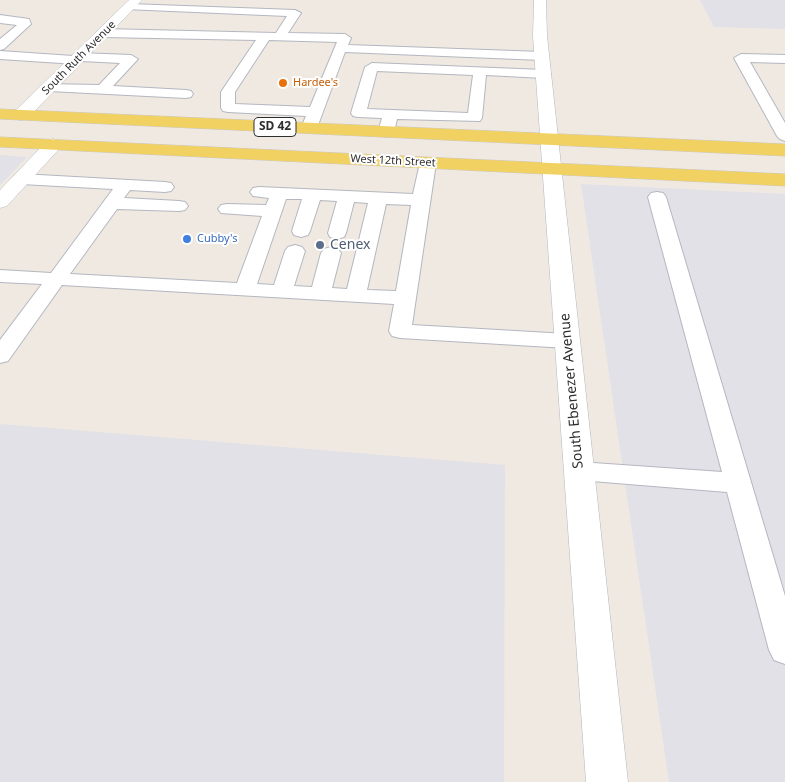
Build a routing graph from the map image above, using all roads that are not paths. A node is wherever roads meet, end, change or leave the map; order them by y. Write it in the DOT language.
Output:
graph roads {
  1 [pos="540,0"];
  2 [pos="133,4"];
  3 [pos="0,19"];
  4 [pos="103,34"];
  5 [pos="266,36"];
  6 [pos="280,36"];
  7 [pos="0,46"];
  8 [pos="340,48"];
  9 [pos="0,55"];
  10 [pos="542,56"];
  11 [pos="78,59"];
  12 [pos="785,59"];
  13 [pos="480,71"];
  14 [pos="544,74"];
  15 [pos="49,88"];
  16 [pos="102,90"];
  17 [pos="186,94"];
  18 [pos="228,108"];
  19 [pos="0,114"];
  20 [pos="391,114"];
  21 [pos="21,115"];
  22 [pos="312,120"];
  23 [pos="218,124"];
  24 [pos="386,132"];
  25 [pos="785,136"];
  26 [pos="550,139"];
  27 [pos="0,142"];
  28 [pos="53,145"];
  29 [pos="785,150"];
  30 [pos="428,163"];
  31 [pos="553,169"];
  32 [pos="21,179"];
  33 [pos="785,180"];
  34 [pos="125,185"];
  35 [pos="165,187"];
  36 [pos="260,192"];
  37 [pos="279,193"];
  38 [pos="313,194"];
  39 [pos="346,196"];
  40 [pos="657,197"];
  41 [pos="378,198"];
  42 [pos="421,200"];
  43 [pos="0,202"];
  44 [pos="111,203"];
  45 [pos="179,206"];
  46 [pos="227,209"];
  47 [pos="272,211"];
  48 [pos="301,231"];
  49 [pos="337,232"];
  50 [pos="295,251"];
  51 [pos="331,253"];
  52 [pos="0,276"];
  53 [pos="56,279"];
  54 [pos="244,289"];
  55 [pos="282,291"];
  56 [pos="320,294"];
  57 [pos="356,295"];
  58 [pos="405,298"];
  59 [pos="568,341"];
  60 [pos="0,356"];
  61 [pos="579,470"];
  62 [pos="738,483"];
  63 [pos="785,650"];
  64 [pos="607,782"];
  1 -- 10 [label="street, South Ebenezer Avenue"];
  2 -- 4 [label="street, South Ruth Avenue"];
  2 -- 6 [label="lane"];
  3 -- 7 [label="lane"];
  4 -- 5 [label="lane"];
  4 -- 11 [label="street, South Ruth Avenue"];
  5 -- 6 [label="lane"];
  5 -- 18 [label="lane"];
  6 -- 8 [label="lane"];
  8 -- 10 [label="lane"];
  8 -- 22 [label="lane"];
  9 -- 11 [label="lane"];
  10 -- 14 [label="street, South Ebenezer Avenue"];
  11 -- 15 [label="street, South Ruth Avenue"];
  11 -- 16 [label="lane"];
  12 -- 25 [label="lane"];
  13 -- 14 [label="lane"];
  13 -- 20 [label="lane"];
  13 -- 20 [label="lane"];
  14 -- 26 [label="street, South Ebenezer Avenue"];
  15 -- 16 [label="lane"];
  15 -- 21 [label="street, South Ruth Avenue"];
  16 -- 17 [label="lane"];
  18 -- 22 [label="lane"];
  18 -- 23 [label="lane"];
  19 -- 21 [label="main road, SD 42"];
  20 -- 24 [label="lane"];
  21 -- 23 [label="main road, SD 42"];
  22 -- 23 [label="main road, SD 42"];
  22 -- 24 [label="main road, SD 42"];
  24 -- 26 [label="main road, SD 42"];
  26 -- 29 [label="main road, SD 42"];
  26 -- 31 [label="street, South Ebenezer Avenue"];
  27 -- 28 [label="main road, West 12th Street / SD 42"];
  28 -- 30 [label="main road, West 12th Street / SD 42"];
  28 -- 32 [label="street"];
  30 -- 31 [label="main road, West 12th Street / SD 42"];
  30 -- 42 [label="lane"];
  31 -- 33 [label="main road, West 12th Street / SD 42"];
  31 -- 59 [label="street, South Ebenezer Avenue"];
  32 -- 34 [label="lane"];
  32 -- 43 [label="street"];
  34 -- 35 [label="lane"];
  34 -- 44 [label="lane"];
  36 -- 37 [label="lane"];
  37 -- 38 [label="lane"];
  37 -- 47 [label="lane"];
  38 -- 39 [label="lane"];
  38 -- 48 [label="lane"];
  39 -- 41 [label="lane"];
  39 -- 49 [label="lane"];
  40 -- 62 [label="lane"];
  41 -- 42 [label="lane"];
  41 -- 57 [label="lane"];
  42 -- 58 [label="lane"];
  44 -- 45 [label="lane"];
  44 -- 53 [label="lane"];
  46 -- 47 [label="lane"];
  47 -- 54 [label="lane"];
  50 -- 55 [label="lane"];
  51 -- 56 [label="lane"];
  52 -- 53 [label="lane"];
  53 -- 54 [label="lane"];
  53 -- 60 [label="lane"];
  54 -- 55 [label="lane"];
  55 -- 56 [label="lane"];
  56 -- 57 [label="lane"];
  57 -- 58 [label="lane"];
  58 -- 59 [label="lane"];
  59 -- 61 [label="street, South Ebenezer Avenue"];
  61 -- 62 [label="lane"];
  61 -- 64 [label="street, South Ebenezer Avenue"];
  62 -- 63 [label="lane"];
}
